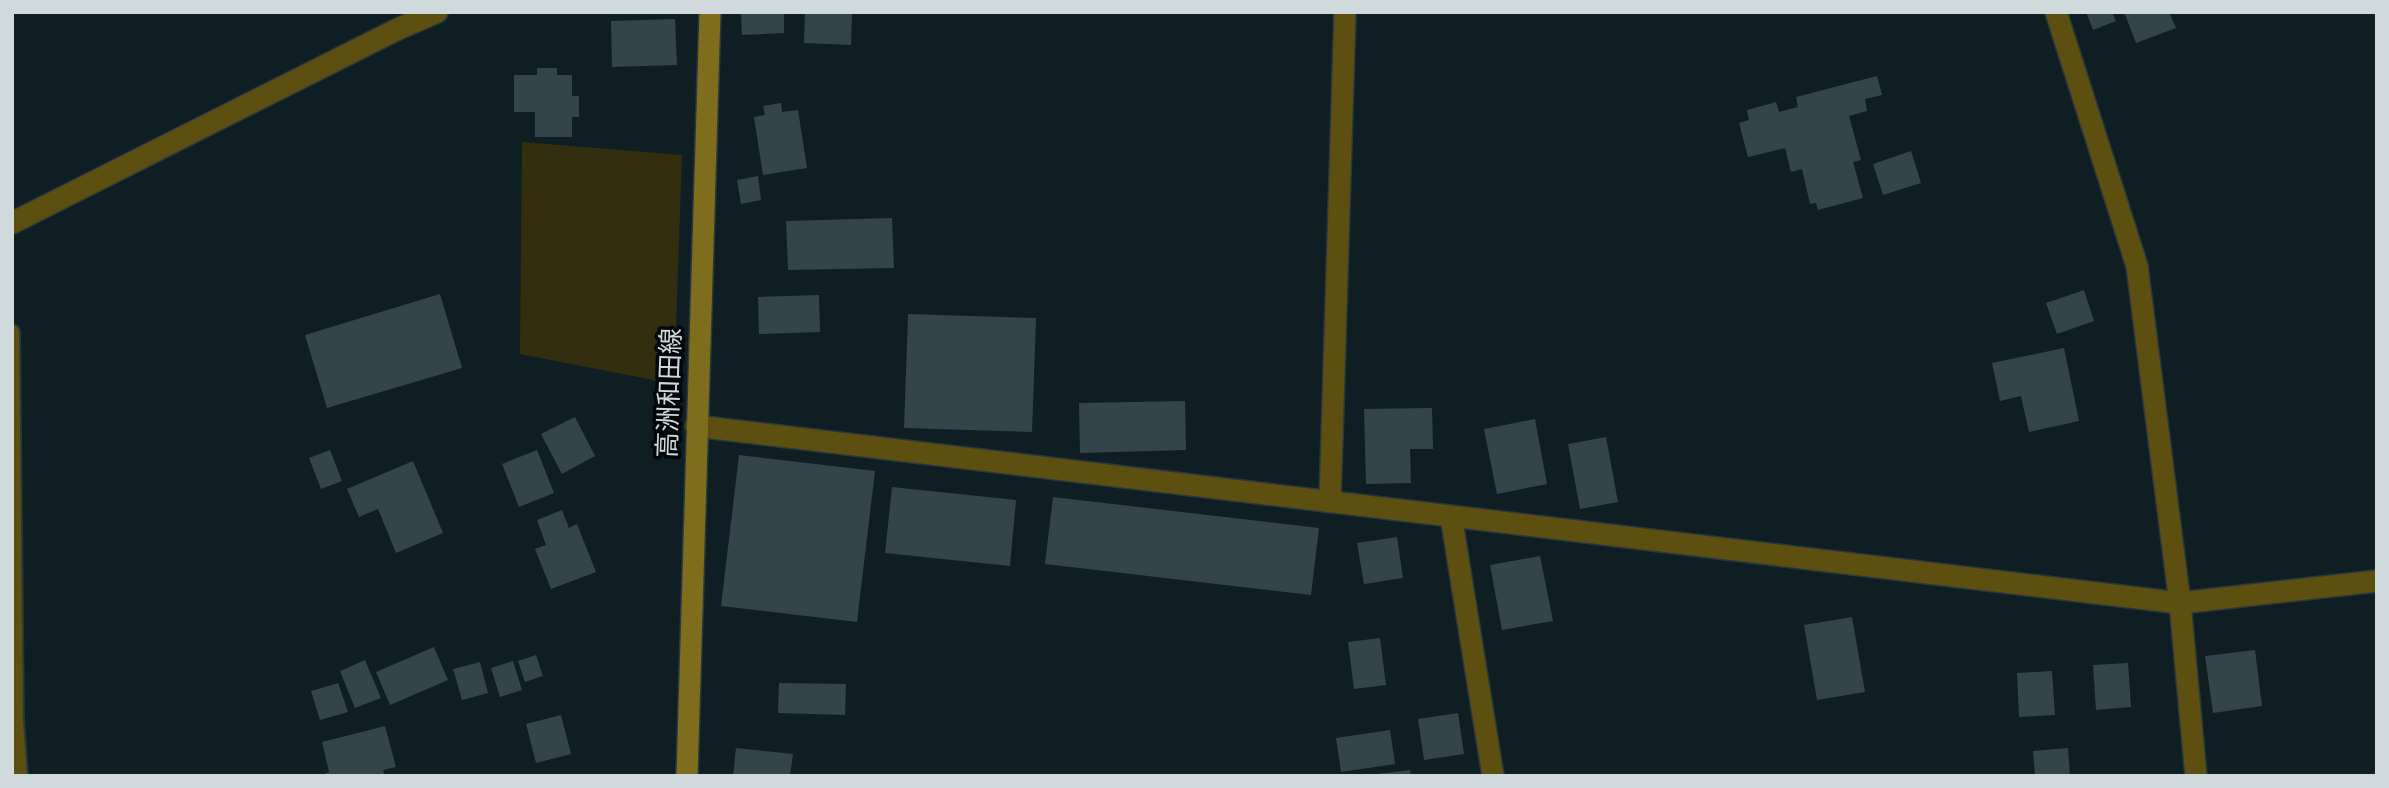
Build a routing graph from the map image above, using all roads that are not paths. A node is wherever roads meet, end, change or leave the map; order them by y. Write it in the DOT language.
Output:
graph roads {
  1 [pos="437,12"];
  2 [pos="709,12"];
  3 [pos="1345,12"];
  4 [pos="2056,12"];
  5 [pos="397,21"];
  6 [pos="12,223"];
  7 [pos="12,331"];
  8 [pos="696,426"];
  9 [pos="1330,502"];
  10 [pos="1451,516"];
  11 [pos="2377,581"];
  12 [pos="2180,603"];
  13 [pos="20,776"];
  14 [pos="687,776"];
  15 [pos="1493,776"];
  16 [pos="2196,776"];
  1 -- 5 [label="street"];
  2 -- 8 [label="main road, 高洲和田線"];
  3 -- 9 [label="street"];
  4 -- 12 [label="street"];
  5 -- 6 [label="street"];
  7 -- 13 [label="lane"];
  8 -- 9 [label="street"];
  8 -- 14 [label="main road, 高洲和田線"];
  9 -- 10 [label="street"];
  10 -- 12 [label="street"];
  10 -- 15 [label="street"];
  11 -- 12 [label="street"];
  12 -- 16 [label="street"];
}
